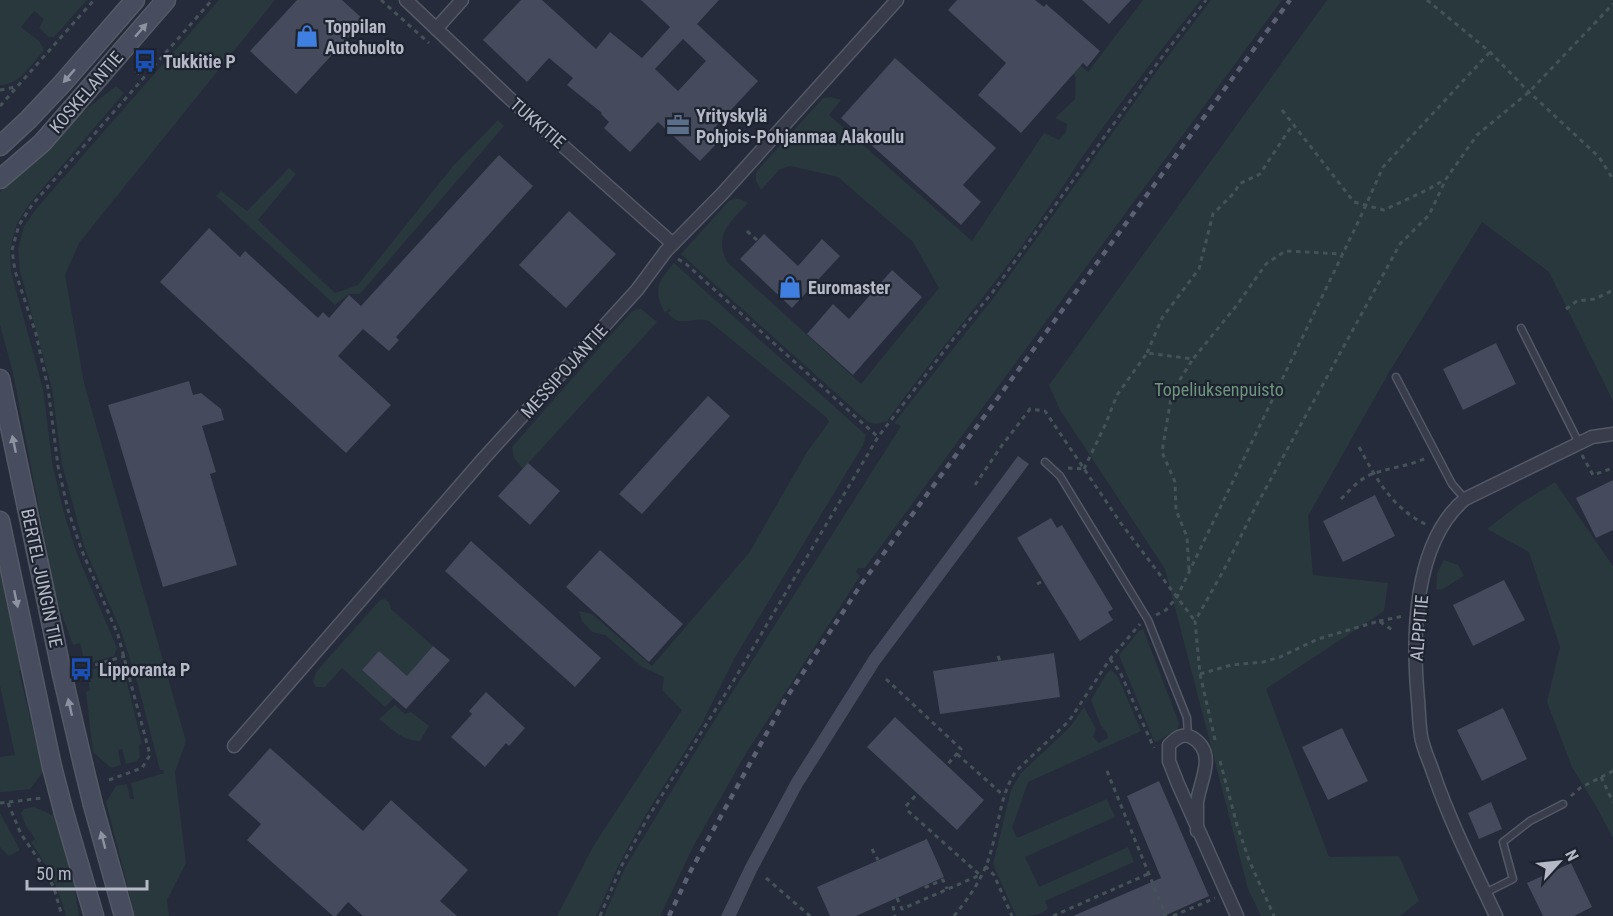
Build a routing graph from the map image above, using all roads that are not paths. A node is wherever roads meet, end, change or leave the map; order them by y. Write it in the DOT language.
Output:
graph roads {
  1 [pos="135,0"];
  2 [pos="166,0"];
  3 [pos="406,0"];
  4 [pos="462,0"];
  5 [pos="897,0"];
  6 [pos="436,29"];
  7 [pos="0,146"];
  8 [pos="0,178"];
  9 [pos="673,244"];
  10 [pos="1521,328"];
  11 [pos="1396,377"];
  12 [pos="0,378"];
  13 [pos="1613,434"];
  14 [pos="1579,443"];
  15 [pos="1045,462"];
  16 [pos="1465,499"];
  17 [pos="0,521"];
  18 [pos="1188,736"];
  19 [pos="234,746"];
  20 [pos="1563,804"];
  21 [pos="1197,831"];
  22 [pos="1485,893"];
  23 [pos="1234,915"];
  24 [pos="94,916"];
  25 [pos="124,916"];
  26 [pos="1496,916"];
  1 -- 7 [label="main road, KOSKELANTIE, one-way"];
  8 -- 2 [label="main road, KOSKELANTIE, one-way"];
  3 -- 6 [label="street, TUKKITIE"];
  4 -- 6 [label="street"];
  5 -- 9 [label="street, MESSIPOJANTIE"];
  6 -- 9 [label="street, TUKKITIE"];
  9 -- 19 [label="street, MESSIPOJANTIE"];
  10 -- 14 [label="lane"];
  11 -- 16 [label="lane"];
  25 -- 12 [label="main road, BERTEL JUNGIN TIE, one-way, bridge"];
  13 -- 14 [label="street, ALPPITIE"];
  14 -- 16 [label="street, ALPPITIE"];
  15 -- 18 [label="lane"];
  16 -- 22 [label="street, ALPPITIE"];
  17 -- 24 [label="main road, BERTEL JUNGIN TIE, one-way, bridge"];
  18 -- 21 [label="street"];
  18 -- 21 [label="street"];
  20 -- 22 [label="lane"];
  21 -- 23 [label="street"];
  22 -- 26 [label="street, ALPPITIE"];
}
